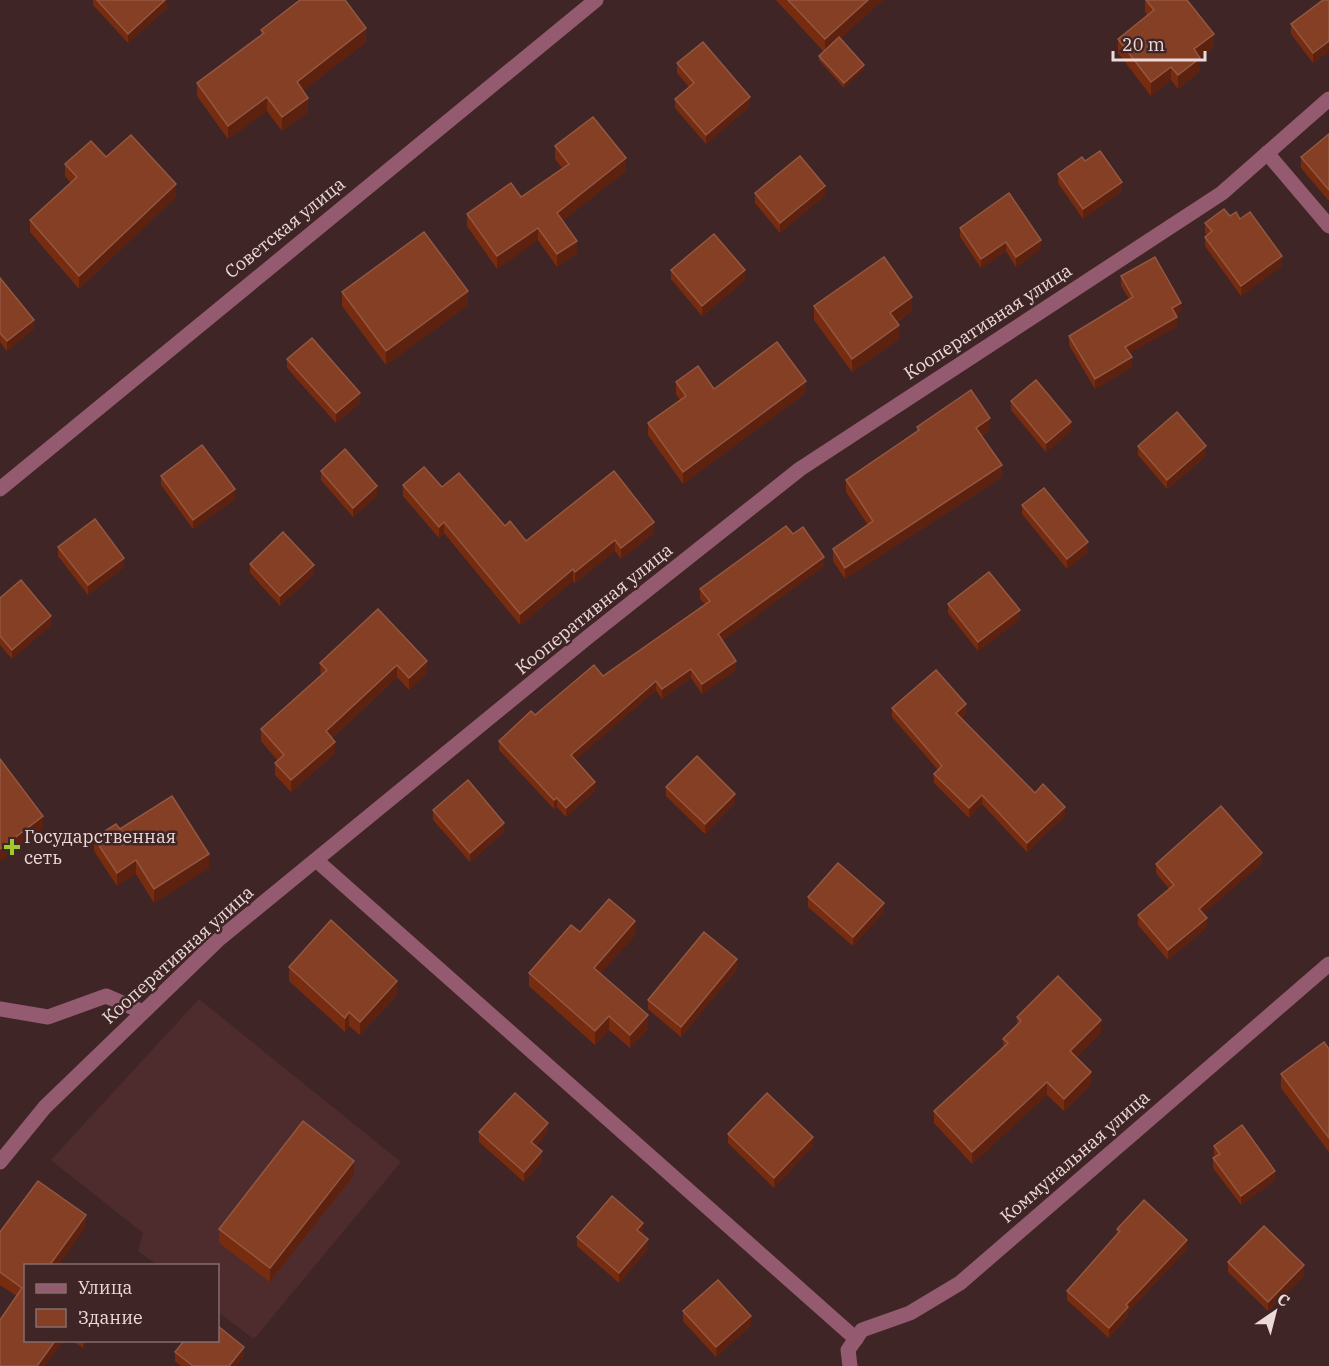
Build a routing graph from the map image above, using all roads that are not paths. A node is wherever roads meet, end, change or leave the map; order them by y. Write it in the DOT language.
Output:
graph roads {
  1 [pos="596,0"];
  2 [pos="1329,99"];
  3 [pos="1267,153"];
  4 [pos="1329,226"];
  5 [pos="0,489"];
  6 [pos="316,860"];
  7 [pos="1329,964"];
  8 [pos="0,1009"];
  9 [pos="143,1012"];
  10 [pos="0,1162"];
  11 [pos="856,1339"];
  12 [pos="850,1366"];
  1 -- 5 [label="street, Советская улица"];
  2 -- 3 [label="street, Кооперативная улица"];
  3 -- 4 [label="street"];
  3 -- 6 [label="street, Кооперативная улица"];
  6 -- 9 [label="street, Кооперативная улица"];
  6 -- 11 [label="street"];
  7 -- 11 [label="street, Коммунальная улица"];
  8 -- 9 [label="street"];
  9 -- 10 [label="street, Кооперативная улица"];
  11 -- 12 [label="street"];
}
